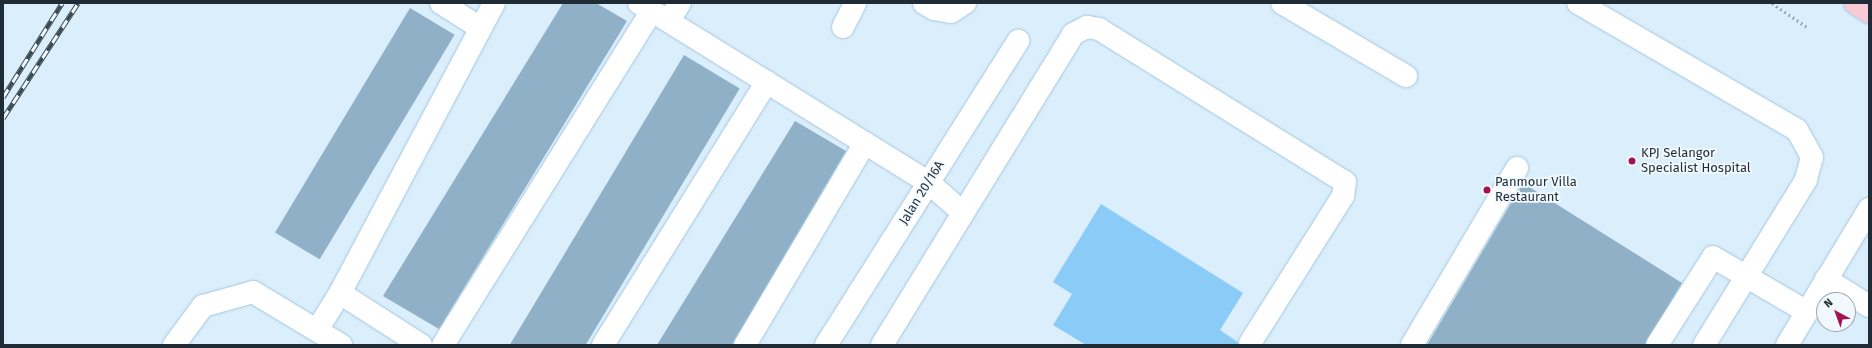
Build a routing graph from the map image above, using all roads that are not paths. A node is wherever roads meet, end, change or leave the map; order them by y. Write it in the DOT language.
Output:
graph roads {
  1 [pos="441,3"];
  2 [pos="494,3"];
  3 [pos="680,3"];
  4 [pos="854,3"];
  5 [pos="924,3"];
  6 [pos="965,3"];
  7 [pos="1282,3"];
  8 [pos="1578,3"];
  9 [pos="1855,3"];
  10 [pos="653,12"];
  11 [pos="1869,12"];
  12 [pos="479,27"];
  13 [pos="843,27"];
  14 [pos="1018,41"];
  15 [pos="1406,76"];
  16 [pos="767,82"];
  17 [pos="865,143"];
  18 [pos="1517,168"];
  19 [pos="928,182"];
  20 [pos="1869,209"];
  21 [pos="962,212"];
  22 [pos="1746,276"];
  23 [pos="1826,280"];
  24 [pos="340,294"];
  25 [pos="1869,306"];
  26 [pos="1807,312"];
  27 [pos="317,330"];
  28 [pos="1250,343"];
  29 [pos="174,345"];
  30 [pos="341,345"];
  31 [pos="421,345"];
  32 [pos="443,345"];
  33 [pos="603,345"];
  34 [pos="745,345"];
  35 [pos="826,345"];
  36 [pos="882,345"];
  37 [pos="1412,345"];
  38 [pos="1657,345"];
  39 [pos="1704,345"];
  40 [pos="1787,345"];
  1 -- 12 [label="street"];
  2 -- 12 [label="street"];
  3 -- 10 [label="street"];
  4 -- 13 [label="street"];
  5 -- 6 [label="street"];
  7 -- 15 [label="street"];
  8 -- 22 [label="street"];
  9 -- 11 [label="main road"];
  10 -- 16 [label="street"];
  10 -- 32 [label="street"];
  12 -- 24 [label="street"];
  14 -- 19 [label="street, Jalan 20/16A"];
  16 -- 17 [label="street"];
  16 -- 33 [label="street"];
  17 -- 19 [label="street"];
  17 -- 34 [label="street"];
  18 -- 37 [label="street"];
  19 -- 21 [label="street"];
  19 -- 35 [label="street, Jalan 20/16A"];
  20 -- 23 [label="street"];
  21 -- 28 [label="street"];
  21 -- 36 [label="street"];
  22 -- 26 [label="street"];
  22 -- 38 [label="street"];
  22 -- 39 [label="street"];
  23 -- 25 [label="street"];
  23 -- 26 [label="street"];
  24 -- 27 [label="street"];
  24 -- 31 [label="street"];
  26 -- 40 [label="street"];
  27 -- 29 [label="street"];
  27 -- 30 [label="street"];
}
